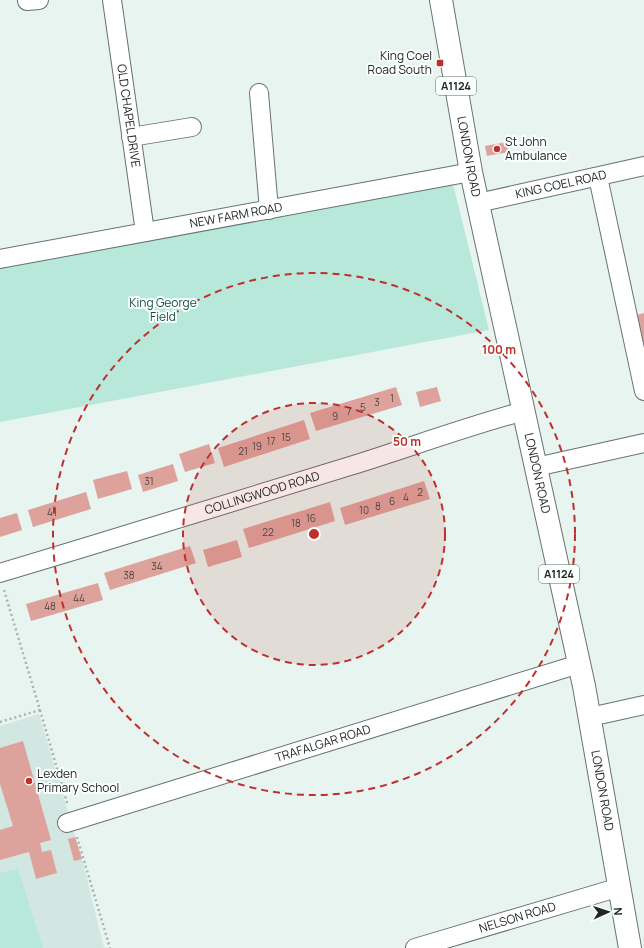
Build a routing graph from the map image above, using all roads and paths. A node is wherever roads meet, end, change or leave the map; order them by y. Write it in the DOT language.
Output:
graph roads {
  1 [pos="112,0"];
  2 [pos="441,0"];
  3 [pos="259,93"];
  4 [pos="192,127"];
  5 [pos="131,137"];
  6 [pos="644,166"];
  7 [pos="471,172"];
  8 [pos="598,177"];
  9 [pos="478,203"];
  10 [pos="269,210"];
  11 [pos="145,232"];
  12 [pos="0,259"];
  13 [pos="642,368"];
  14 [pos="644,391"];
  15 [pos="524,410"];
  16 [pos="644,443"];
  17 [pos="536,467"];
  18 [pos="1,580"];
  19 [pos="579,664"];
  20 [pos="644,705"];
  21 [pos="590,717"];
  22 [pos="0,722"];
  23 [pos="67,823"];
  24 [pos="620,887"];
  25 [pos="415,948"];
  26 [pos="630,948"];
  1 -- 5 [label="street, OLD CHAPEL DRIVE"];
  2 -- 7 [label="main road, LONDON ROAD / A1124"];
  3 -- 10 [label="street"];
  4 -- 5 [label="street"];
  5 -- 11 [label="street, OLD CHAPEL DRIVE"];
  6 -- 8 [label="street, KING COEL ROAD"];
  7 -- 9 [label="main road, LONDON ROAD / A1124"];
  7 -- 10 [label="street, NEW FARM ROAD"];
  8 -- 9 [label="street, KING COEL ROAD"];
  8 -- 13 [label="street"];
  9 -- 15 [label="main road, LONDON ROAD / A1124"];
  10 -- 11 [label="street, NEW FARM ROAD"];
  11 -- 12 [label="street, NEW FARM ROAD"];
  13 -- 14 [label="street"];
  15 -- 17 [label="main road, LONDON ROAD / A1124"];
  15 -- 18 [label="street, COLLINGWOOD ROAD"];
  16 -- 17 [label="street"];
  17 -- 19 [label="main road, LONDON ROAD / A1124"];
  18 -- 22 [label="path"];
  19 -- 21 [label="main road, LONDON ROAD / A1124"];
  19 -- 23 [label="street, TRAFALGAR ROAD"];
  20 -- 21 [label="street"];
  21 -- 24 [label="main road, LONDON ROAD / A1124"];
  24 -- 25 [label="street, NELSON ROAD"];
  24 -- 26 [label="main road, LONDON ROAD / A1124"];
}
